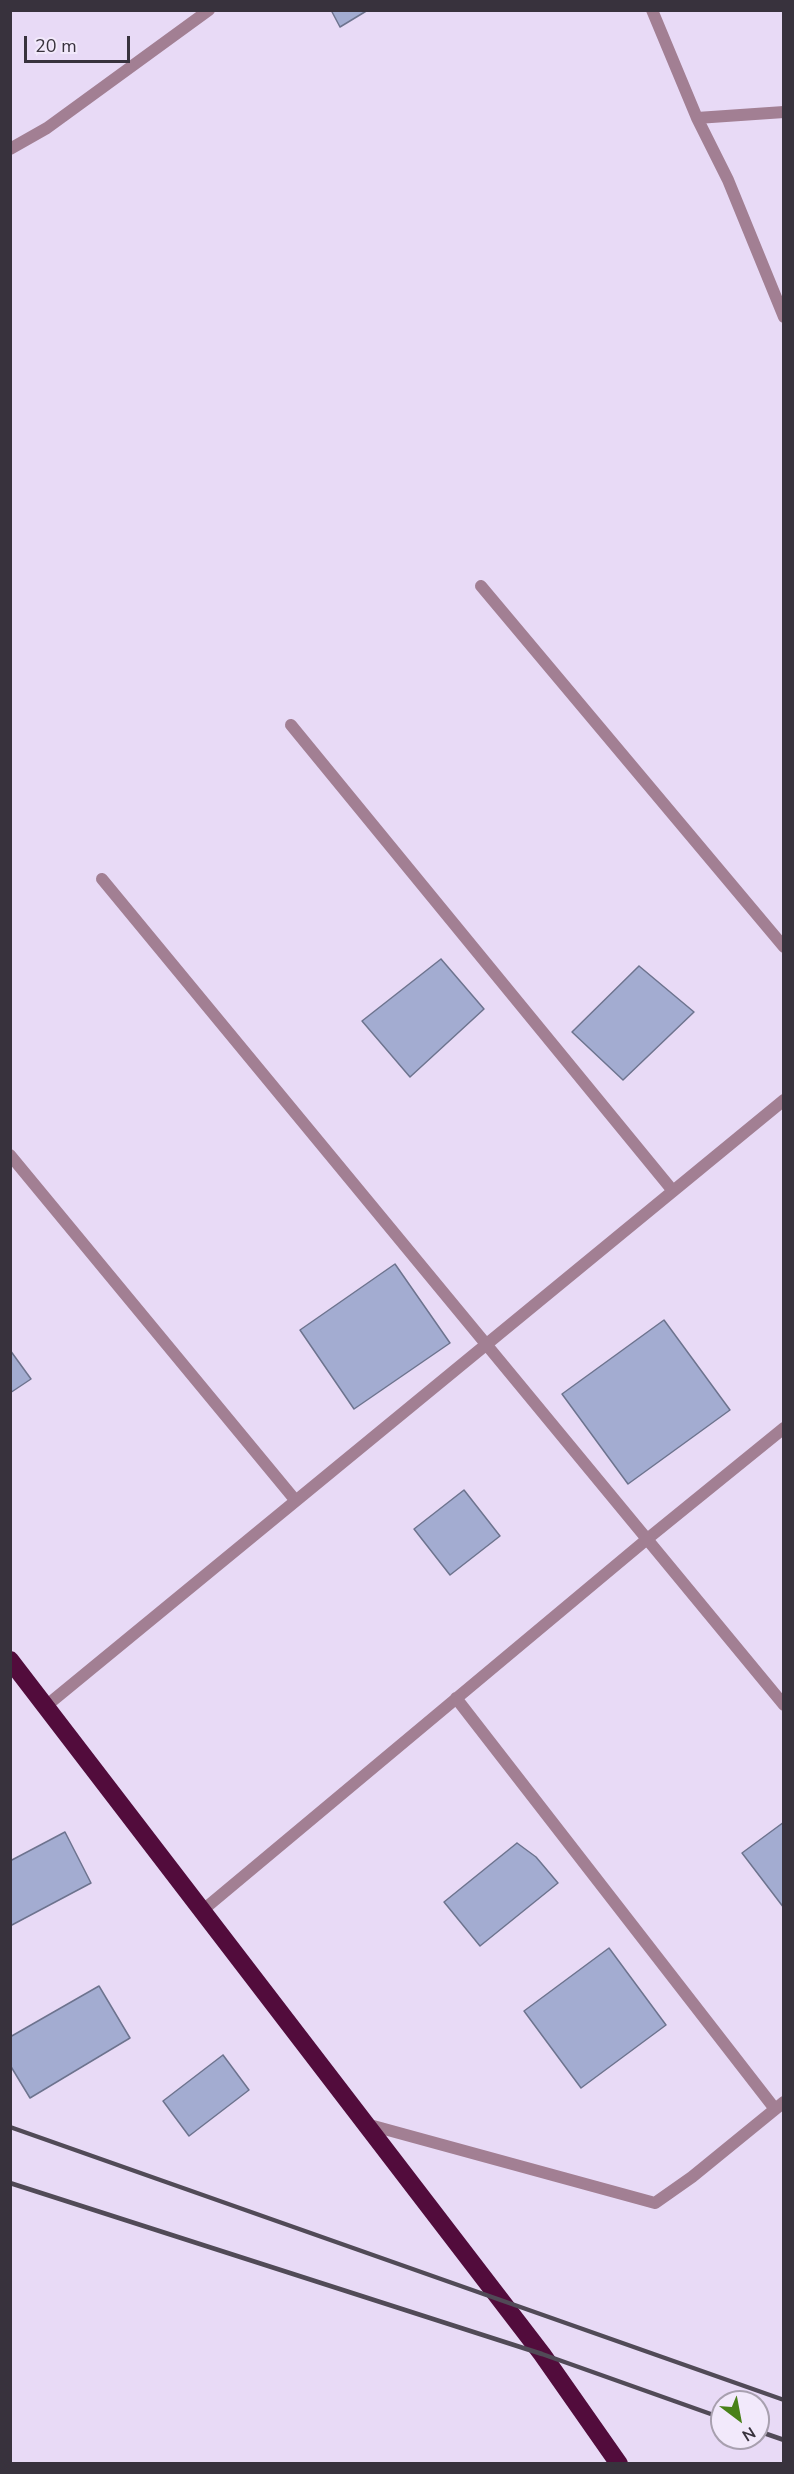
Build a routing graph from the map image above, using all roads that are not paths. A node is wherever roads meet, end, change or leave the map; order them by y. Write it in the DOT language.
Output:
graph roads {
  1 [pos="209,10"];
  2 [pos="652,10"];
  3 [pos="783,112"];
  4 [pos="697,118"];
  5 [pos="10,149"];
  6 [pos="783,317"];
  7 [pos="481,586"];
  8 [pos="291,725"];
  9 [pos="102,879"];
  10 [pos="783,947"];
  11 [pos="783,1101"];
  12 [pos="10,1155"];
  13 [pos="673,1191"];
  14 [pos="484,1346"];
  15 [pos="783,1428"];
  16 [pos="296,1501"];
  17 [pos="646,1540"];
  18 [pos="10,1660"];
  19 [pos="456,1698"];
  20 [pos="46,1706"];
  21 [pos="783,1706"];
  22 [pos="203,1910"];
  23 [pos="779,2105"];
  24 [pos="366,2124"];
  25 [pos="618,2463"];
  1 -- 5 [label="street"];
  2 -- 4 [label="street"];
  3 -- 4 [label="street"];
  4 -- 6 [label="street"];
  7 -- 10 [label="street"];
  8 -- 13 [label="street"];
  9 -- 14 [label="street"];
  11 -- 13 [label="street"];
  12 -- 16 [label="street"];
  13 -- 14 [label="street"];
  14 -- 16 [label="street"];
  14 -- 17 [label="street"];
  15 -- 17 [label="street"];
  16 -- 20 [label="street"];
  17 -- 19 [label="street"];
  17 -- 21 [label="street"];
  18 -- 20 [label="highway"];
  19 -- 22 [label="street"];
  19 -- 23 [label="street"];
  20 -- 22 [label="highway"];
  22 -- 24 [label="highway"];
  23 -- 24 [label="street"];
  24 -- 25 [label="highway"];
}
